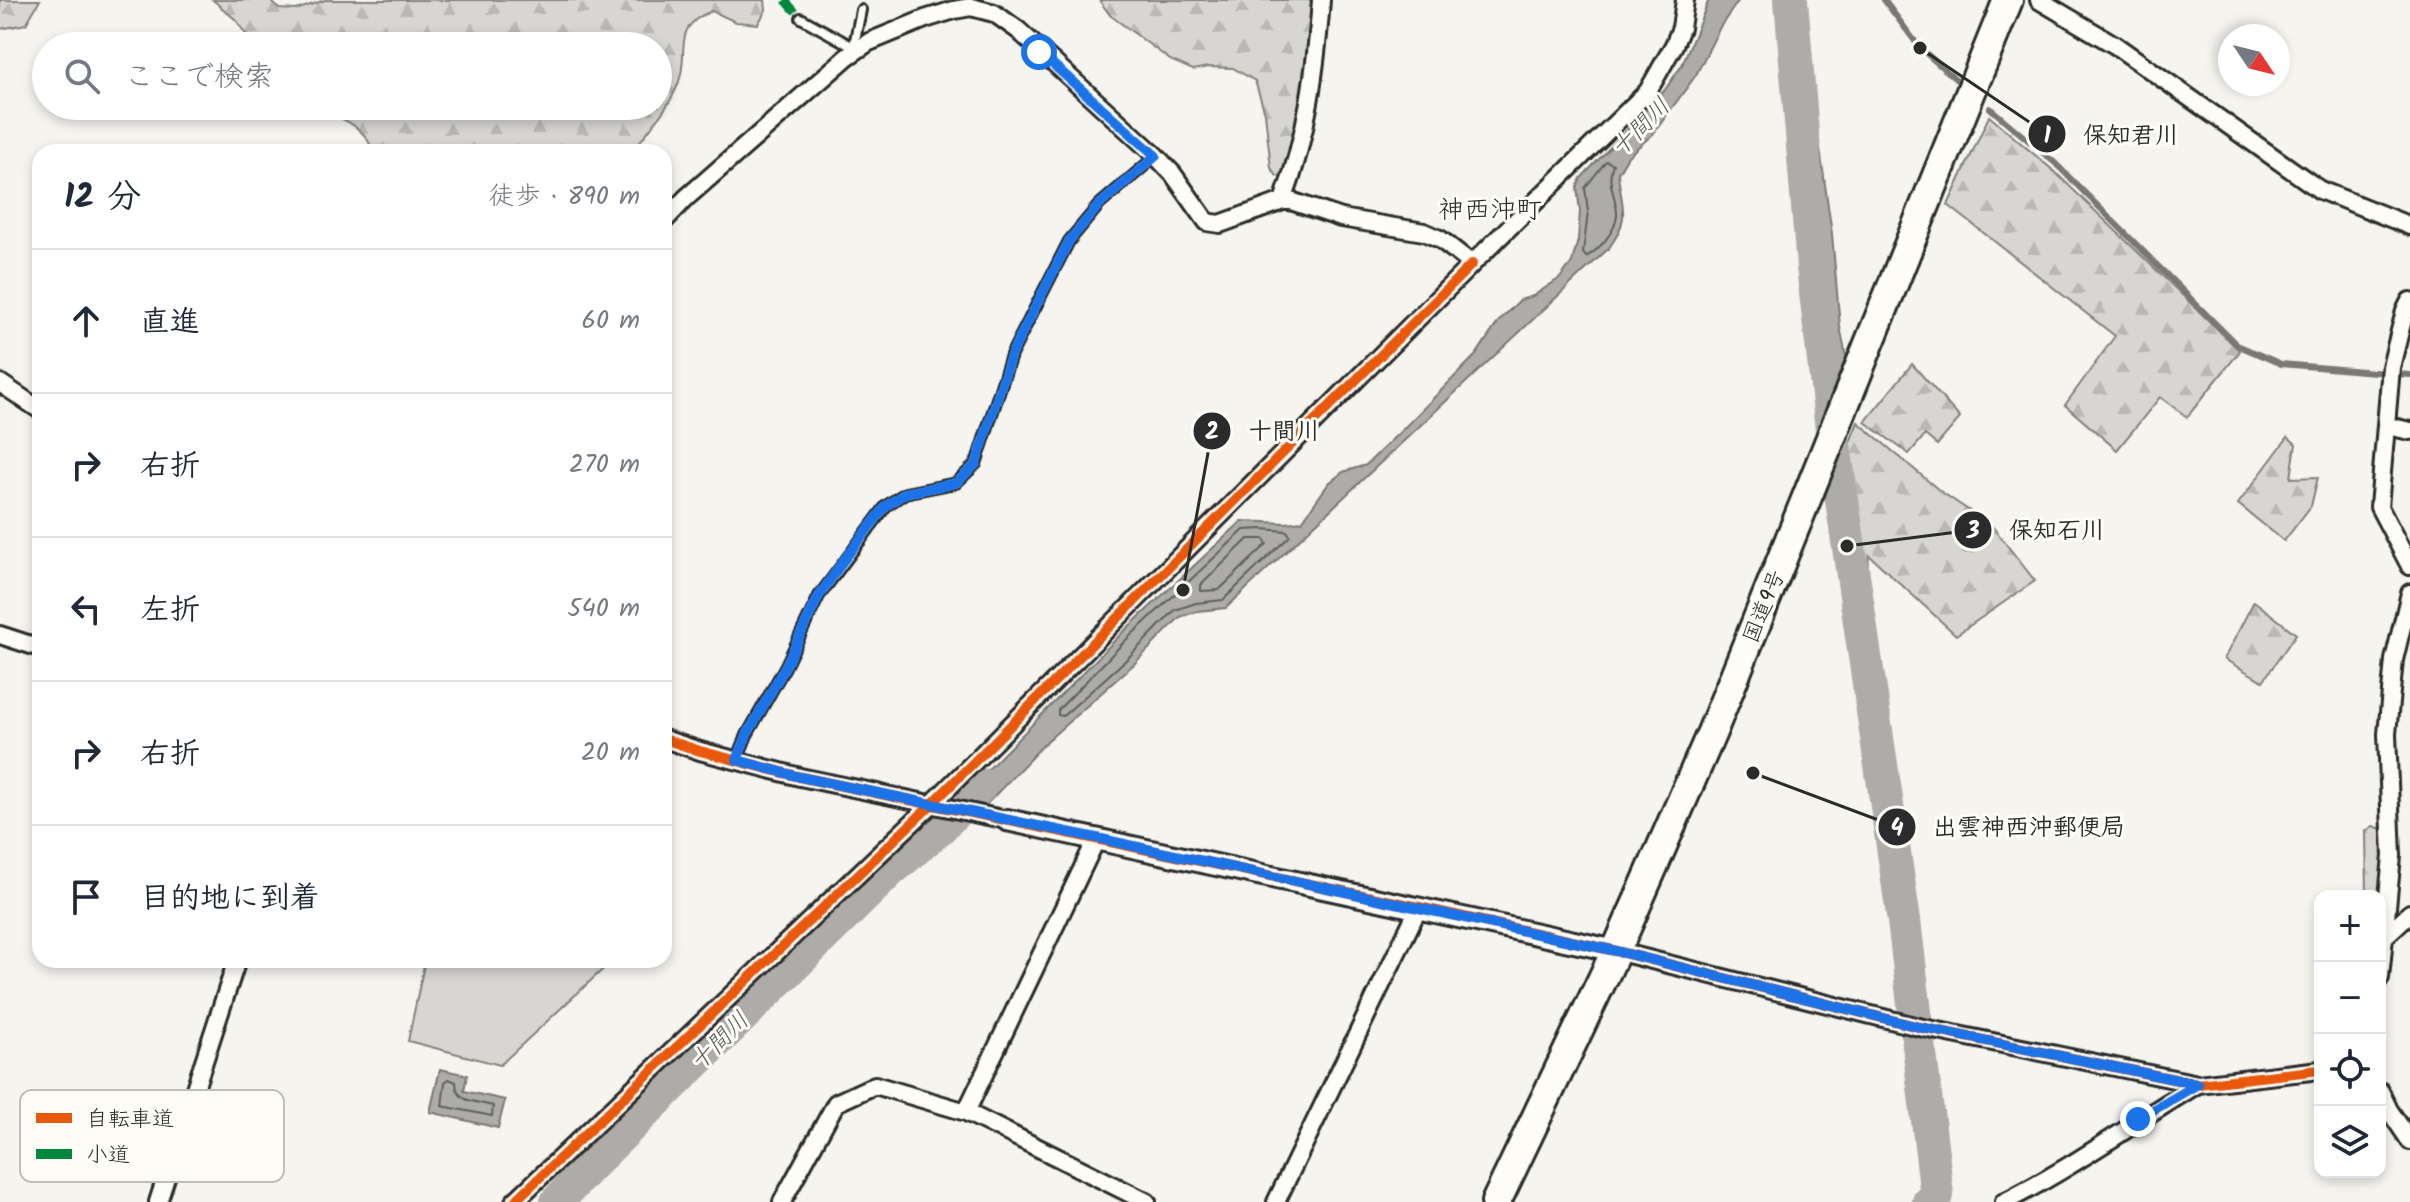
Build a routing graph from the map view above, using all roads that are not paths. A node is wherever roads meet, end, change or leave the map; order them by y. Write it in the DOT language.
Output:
graph roads {
  1 [pos="1321,0"];
  2 [pos="1685,0"];
  3 [pos="2008,0"];
  4 [pos="2039,0"];
  5 [pos="861,10"];
  6 [pos="801,18"];
  7 [pos="856,47"];
  8 [pos="1156,156"];
  9 [pos="1283,201"];
  10 [pos="672,213"];
  11 [pos="2410,226"];
  12 [pos="1472,264"];
  13 [pos="2410,301"];
  14 [pos="0,383"];
  15 [pos="32,405"];
  16 [pos="2388,426"];
  17 [pos="2410,431"];
  18 [pos="2410,566"];
  19 [pos="2410,593"];
  20 [pos="0,635"];
  21 [pos="32,645"];
  22 [pos="672,741"];
  23 [pos="737,760"];
  24 [pos="936,805"];
  25 [pos="1007,820"];
  26 [pos="1097,838"];
  27 [pos="1419,907"];
  28 [pos="2410,913"];
  29 [pos="2386,925"];
  30 [pos="2386,935"];
  31 [pos="1616,951"];
  32 [pos="234,968"];
  33 [pos="2314,1071"];
  34 [pos="2198,1084"];
  35 [pos="195,1090"];
  36 [pos="2386,1104"];
  37 [pos="966,1112"];
  38 [pos="2410,1141"];
  39 [pos="165,1182"];
  40 [pos="158,1202"];
  41 [pos="514,1202"];
  42 [pos="782,1202"];
  43 [pos="1147,1202"];
  44 [pos="1276,1202"];
  45 [pos="1496,1202"];
  46 [pos="2004,1202"];
  1 -- 9 [label="street"];
  2 -- 12 [label="street"];
  3 -- 31 [label="highway, 国道9号"];
  4 -- 11 [label="street"];
  5 -- 7 [label="lane"];
  6 -- 7 [label="lane"];
  7 -- 8 [label="street"];
  7 -- 10 [label="street"];
  8 -- 9 [label="street"];
  8 -- 23 [label="lane"];
  9 -- 12 [label="street"];
  12 -- 24 [label="street"];
  13 -- 16 [label="street"];
  14 -- 15 [label="street"];
  16 -- 17 [label="street"];
  16 -- 18 [label="street"];
  19 -- 29 [label="street"];
  20 -- 21 [label="street"];
  22 -- 23 [label="street"];
  23 -- 24 [label="street"];
  24 -- 25 [label="street"];
  24 -- 41 [label="street"];
  25 -- 26 [label="street"];
  26 -- 27 [label="street"];
  26 -- 37 [label="street"];
  27 -- 31 [label="street"];
  27 -- 44 [label="street"];
  28 -- 30 [label="street"];
  31 -- 34 [label="street"];
  31 -- 45 [label="highway, 国道9号"];
  32 -- 35 [label="street"];
  33 -- 34 [label="street"];
  34 -- 46 [label="street"];
  36 -- 38 [label="street"];
  37 -- 42 [label="street"];
  37 -- 43 [label="street"];
  39 -- 40 [label="street"];
}
